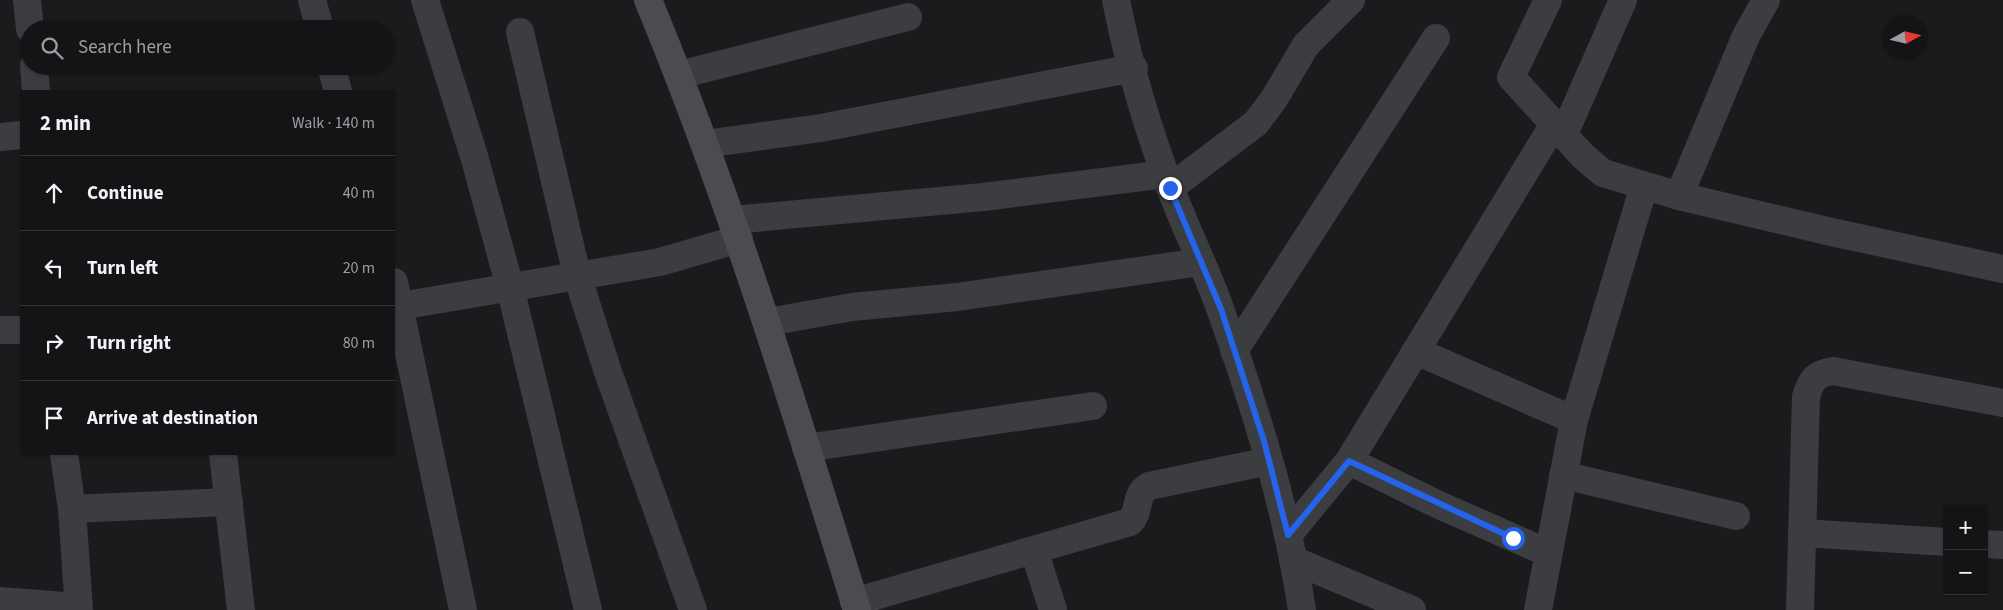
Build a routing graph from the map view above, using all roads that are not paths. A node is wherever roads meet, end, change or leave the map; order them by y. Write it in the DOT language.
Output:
graph roads {
  1 [pos="27,0"];
  2 [pos="312,0"];
  3 [pos="425,0"];
  4 [pos="648,0"];
  5 [pos="1351,0"];
  6 [pos="1548,0"];
  7 [pos="1623,0"];
  8 [pos="1766,0"];
  9 [pos="1124,4"];
  10 [pos="908,17"];
  11 [pos="29,20"];
  12 [pos="318,20"];
  13 [pos="520,32"];
  14 [pos="1436,38"];
  15 [pos="1134,68"];
  16 [pos="679,74"];
  17 [pos="35,75"];
  18 [pos="334,75"];
  19 [pos="36,90"];
  20 [pos="338,90"];
  21 [pos="1559,129"];
  22 [pos="20,135"];
  23 [pos="0,136"];
  24 [pos="705,144"];
  25 [pos="1168,181"];
  26 [pos="1644,186"];
  27 [pos="1679,196"];
  28 [pos="736,229"];
  29 [pos="1201,262"];
  30 [pos="2003,269"];
  31 [pos="577,276"];
  32 [pos="510,287"];
  33 [pos="396,298"];
  34 [pos="768,322"];
  35 [pos="0,330"];
  36 [pos="20,330"];
  37 [pos="1234,351"];
  38 [pos="1416,351"];
  39 [pos="2003,402"];
  40 [pos="1093,406"];
  41 [pos="1574,420"];
  42 [pos="806,448"];
  43 [pos="64,455"];
  44 [pos="223,455"];
  45 [pos="1269,461"];
  46 [pos="1349,461"];
  47 [pos="1563,475"];
  48 [pos="229,502"];
  49 [pos="72,509"];
  50 [pos="1736,516"];
  51 [pos="1802,533"];
  52 [pos="1943,542"];
  53 [pos="1988,544"];
  54 [pos="2003,545"];
  55 [pos="1291,547"];
  56 [pos="1034,550"];
  57 [pos="1548,553"];
  58 [pos="0,601"];
  59 [pos="856,606"];
  60 [pos="78,608"];
  61 [pos="241,610"];
  62 [pos="463,610"];
  63 [pos="588,610"];
  64 [pos="693,610"];
  65 [pos="1053,610"];
  66 [pos="1302,610"];
  67 [pos="1412,610"];
  68 [pos="1538,610"];
  69 [pos="1800,610"];
  1 -- 11 [label="street"];
  2 -- 12 [label="street"];
  3 -- 32 [label="street"];
  4 -- 16 [label="street"];
  5 -- 25 [label="street"];
  6 -- 21 [label="street"];
  7 -- 21 [label="street"];
  8 -- 27 [label="street"];
  9 -- 15 [label="street"];
  10 -- 16 [label="street"];
  13 -- 31 [label="street"];
  14 -- 37 [label="street"];
  15 -- 24 [label="street"];
  15 -- 25 [label="street"];
  16 -- 24 [label="street"];
  17 -- 19 [label="street"];
  18 -- 20 [label="street"];
  21 -- 26 [label="street"];
  21 -- 38 [label="street"];
  22 -- 23 [label="street"];
  24 -- 28 [label="street"];
  25 -- 28 [label="street"];
  25 -- 29 [label="street"];
  26 -- 27 [label="street"];
  26 -- 41 [label="street"];
  27 -- 30 [label="street"];
  28 -- 31 [label="street"];
  28 -- 34 [label="street"];
  29 -- 34 [label="street"];
  29 -- 37 [label="street"];
  31 -- 32 [label="street"];
  31 -- 64 [label="street"];
  32 -- 33 [label="street"];
  32 -- 63 [label="street"];
  33 -- 62 [label="street"];
  34 -- 42 [label="street"];
  35 -- 36 [label="street"];
  37 -- 45 [label="street"];
  38 -- 41 [label="street"];
  38 -- 46 [label="street"];
  39 -- 51 [label="street"];
  40 -- 42 [label="street"];
  41 -- 47 [label="street"];
  42 -- 59 [label="street"];
  43 -- 49 [label="street"];
  44 -- 48 [label="street"];
  45 -- 55 [label="street"];
  45 -- 56 [label="street"];
  46 -- 55 [label="street"];
  46 -- 57 [label="street"];
  47 -- 50 [label="street"];
  47 -- 57 [label="street"];
  48 -- 49 [label="street"];
  48 -- 61 [label="street"];
  49 -- 60 [label="street"];
  51 -- 52 [label="street"];
  51 -- 69 [label="street"];
  53 -- 54 [label="street"];
  55 -- 66 [label="street"];
  55 -- 67 [label="street"];
  56 -- 59 [label="street"];
  56 -- 65 [label="street"];
  57 -- 68 [label="street"];
  58 -- 60 [label="street"];
}
